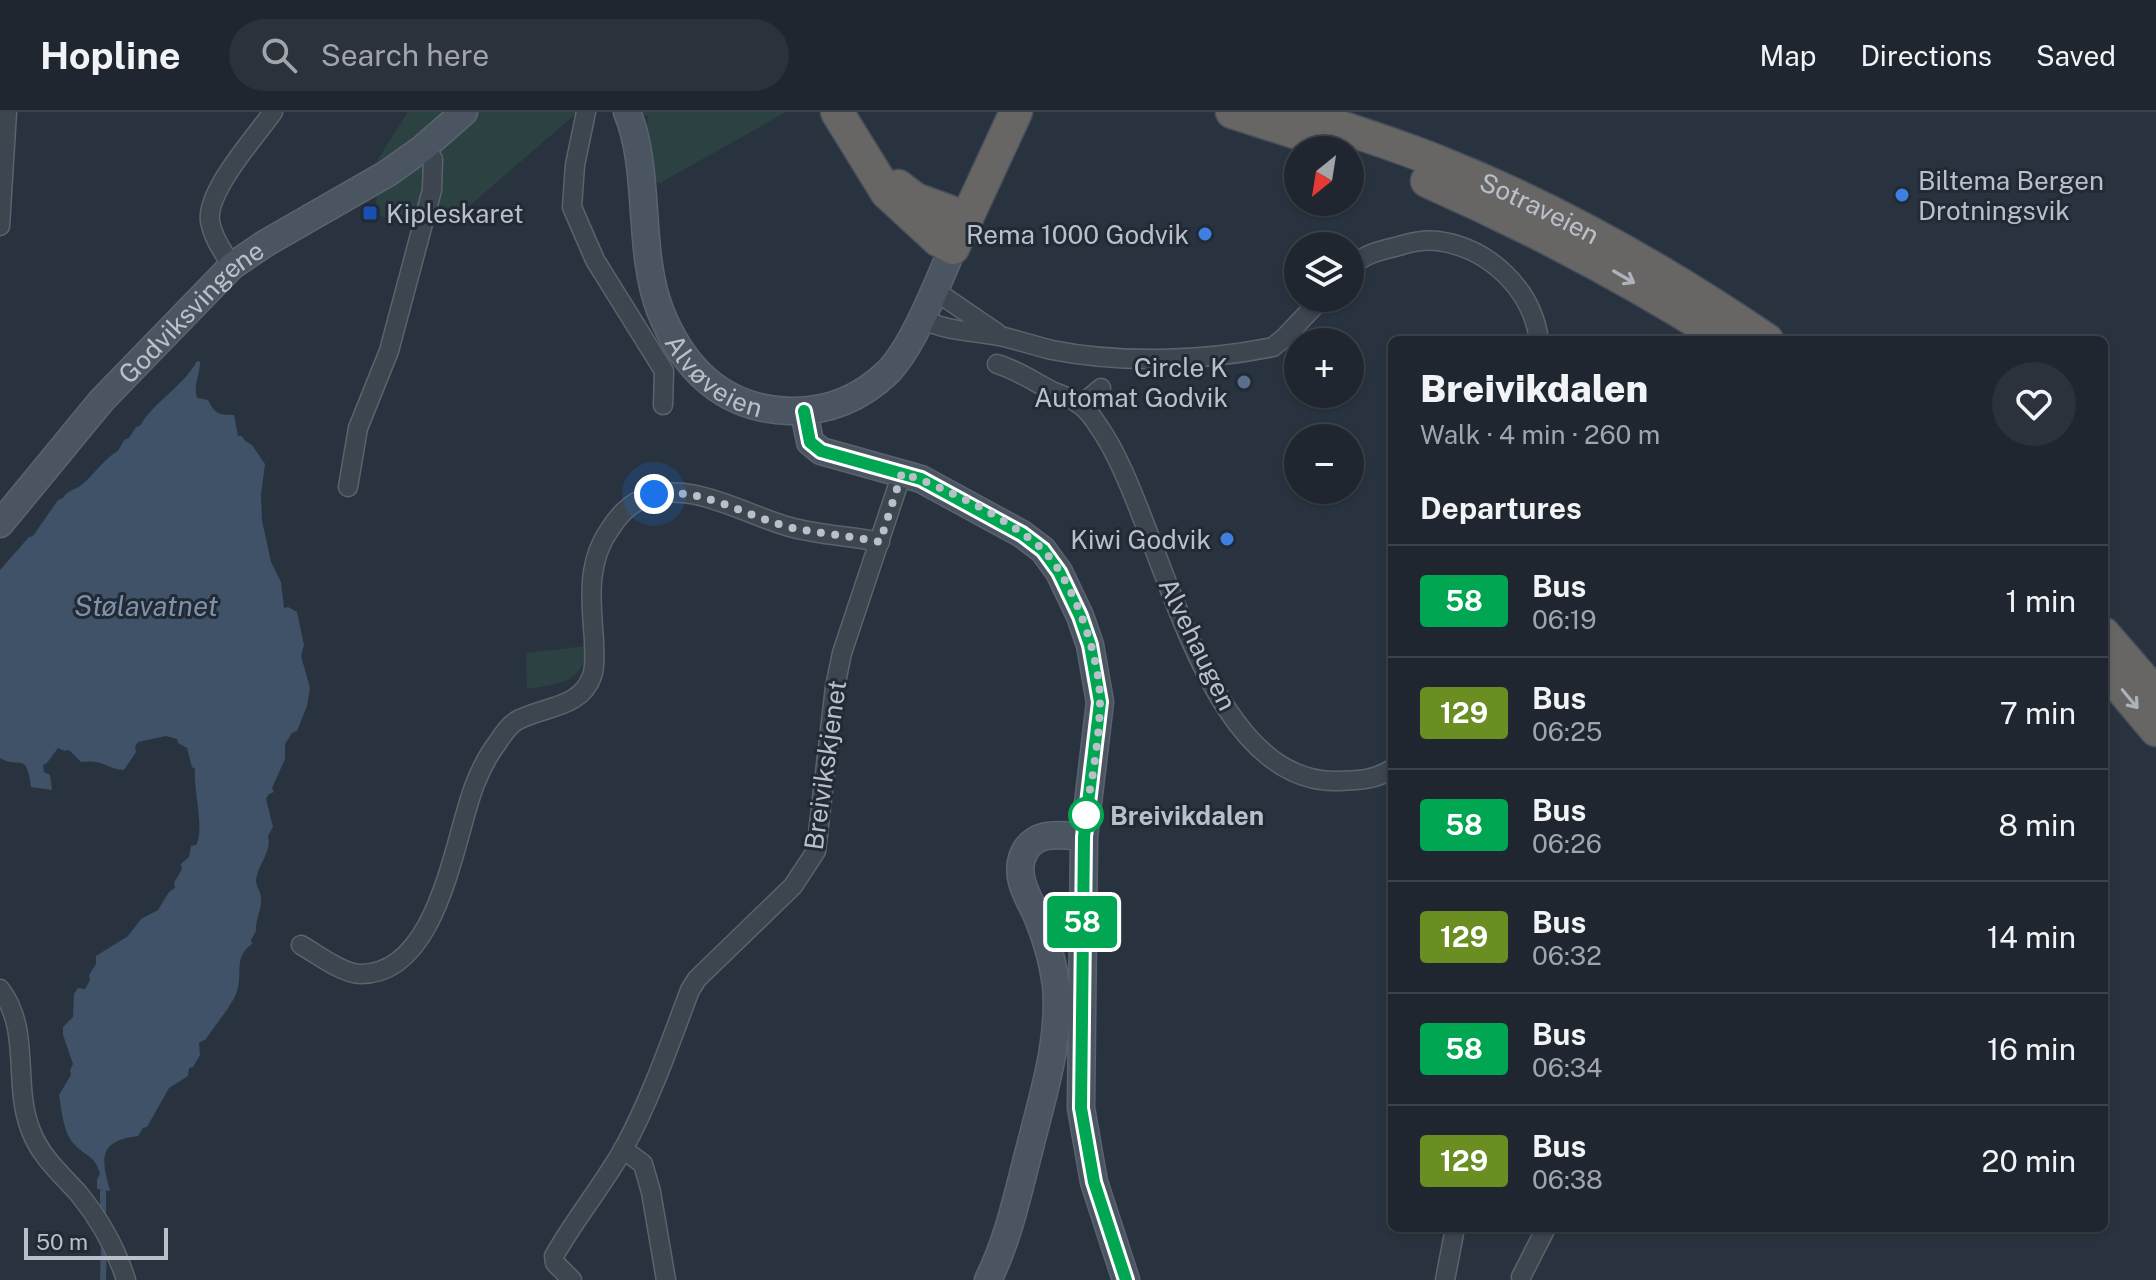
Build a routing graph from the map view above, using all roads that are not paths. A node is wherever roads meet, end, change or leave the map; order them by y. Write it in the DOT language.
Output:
graph roads {
  1 [pos="7,112"];
  2 [pos="273,112"];
  3 [pos="464,112"];
  4 [pos="586,112"];
  5 [pos="627,112"];
  6 [pos="837,112"];
  7 [pos="1016,112"];
  8 [pos="1232,112"];
  9 [pos="1294,112"];
  10 [pos="1329,112"];
  11 [pos="853,127"];
  12 [pos="1321,136"];
  13 [pos="1338,136"];
  14 [pos="1352,136"];
  15 [pos="1364,147"];
  16 [pos="423,148"];
  17 [pos="1364,150"];
  18 [pos="874,169"];
  19 [pos="967,218"];
  20 [pos="0,226"];
  21 [pos="953,248"];
  22 [pos="1364,257"];
  23 [pos="232,266"];
  24 [pos="934,290"];
  25 [pos="1309,312"];
  26 [pos="920,318"];
  27 [pos="1538,336"];
  28 [pos="1719,336"];
  29 [pos="1761,336"];
  30 [pos="1003,337"];
  31 [pos="997,364"];
  32 [pos="1101,388"];
  33 [pos="663,405"];
  34 [pos="1081,405"];
  35 [pos="804,411"];
  36 [pos="902,473"];
  37 [pos="348,487"];
  38 [pos="0,524"];
  39 [pos="880,542"];
  40 [pos="2108,639"];
  41 [pos="2108,673"];
  42 [pos="2156,694"];
  43 [pos="2156,730"];
  44 [pos="1388,771"];
  45 [pos="1084,837"];
  46 [pos="301,945"];
  47 [pos="0,989"];
  48 [pos="623,1149"];
  49 [pos="1454,1232"];
  50 [pos="1544,1232"];
  51 [pos="1521,1277"];
  52 [pos="126,1280"];
  53 [pos="572,1280"];
  54 [pos="666,1280"];
  55 [pos="988,1280"];
  56 [pos="1126,1280"];
  57 [pos="1445,1280"];
  1 -- 20 [label="street"];
  2 -- 23 [label="street"];
  3 -- 16 [label="main road, Godviksvingene"];
  4 -- 33 [label="street, Alvøveien"];
  5 -- 35 [label="main road, Alvøveien"];
  6 -- 11 [label="highway"];
  7 -- 19 [label="highway"];
  8 -- 12 [label="highway, Sotraveien"];
  9 -- 13 [label="highway, Sotraveien"];
  10 -- 14 [label="highway"];
  11 -- 18 [label="highway"];
  15 -- 29 [label="highway, Sotraveien"];
  16 -- 23 [label="main road, Godviksvingene"];
  16 -- 37 [label="street"];
  17 -- 28 [label="highway, Sotraveien, one-way"];
  18 -- 19 [label="highway"];
  18 -- 21 [label="highway"];
  19 -- 21 [label="highway"];
  21 -- 24 [label="main road, Alvøveien"];
  22 -- 27 [label="street"];
  23 -- 38 [label="main road, Godviksvingene"];
  24 -- 26 [label="main road, Alvøveien"];
  24 -- 30 [label="street"];
  25 -- 30 [label="street"];
  26 -- 30 [label="street"];
  26 -- 35 [label="main road, Alvøveien"];
  31 -- 34 [label="street, Alvehaugen"];
  32 -- 34 [label="street"];
  34 -- 44 [label="street, Alvehaugen"];
  35 -- 36 [label="main road"];
  36 -- 39 [label="street, Breivikskjenet"];
  36 -- 45 [label="main road"];
  39 -- 46 [label="street"];
  39 -- 48 [label="street, Breivikskjenet"];
  40 -- 42 [label="highway"];
  41 -- 43 [label="highway, one-way"];
  45 -- 55 [label="main road"];
  45 -- 56 [label="main road"];
  47 -- 52 [label="street"];
  48 -- 53 [label="street, Breivikskjenet"];
  48 -- 54 [label="street"];
  49 -- 57 [label="street"];
  50 -- 51 [label="street"];
}
